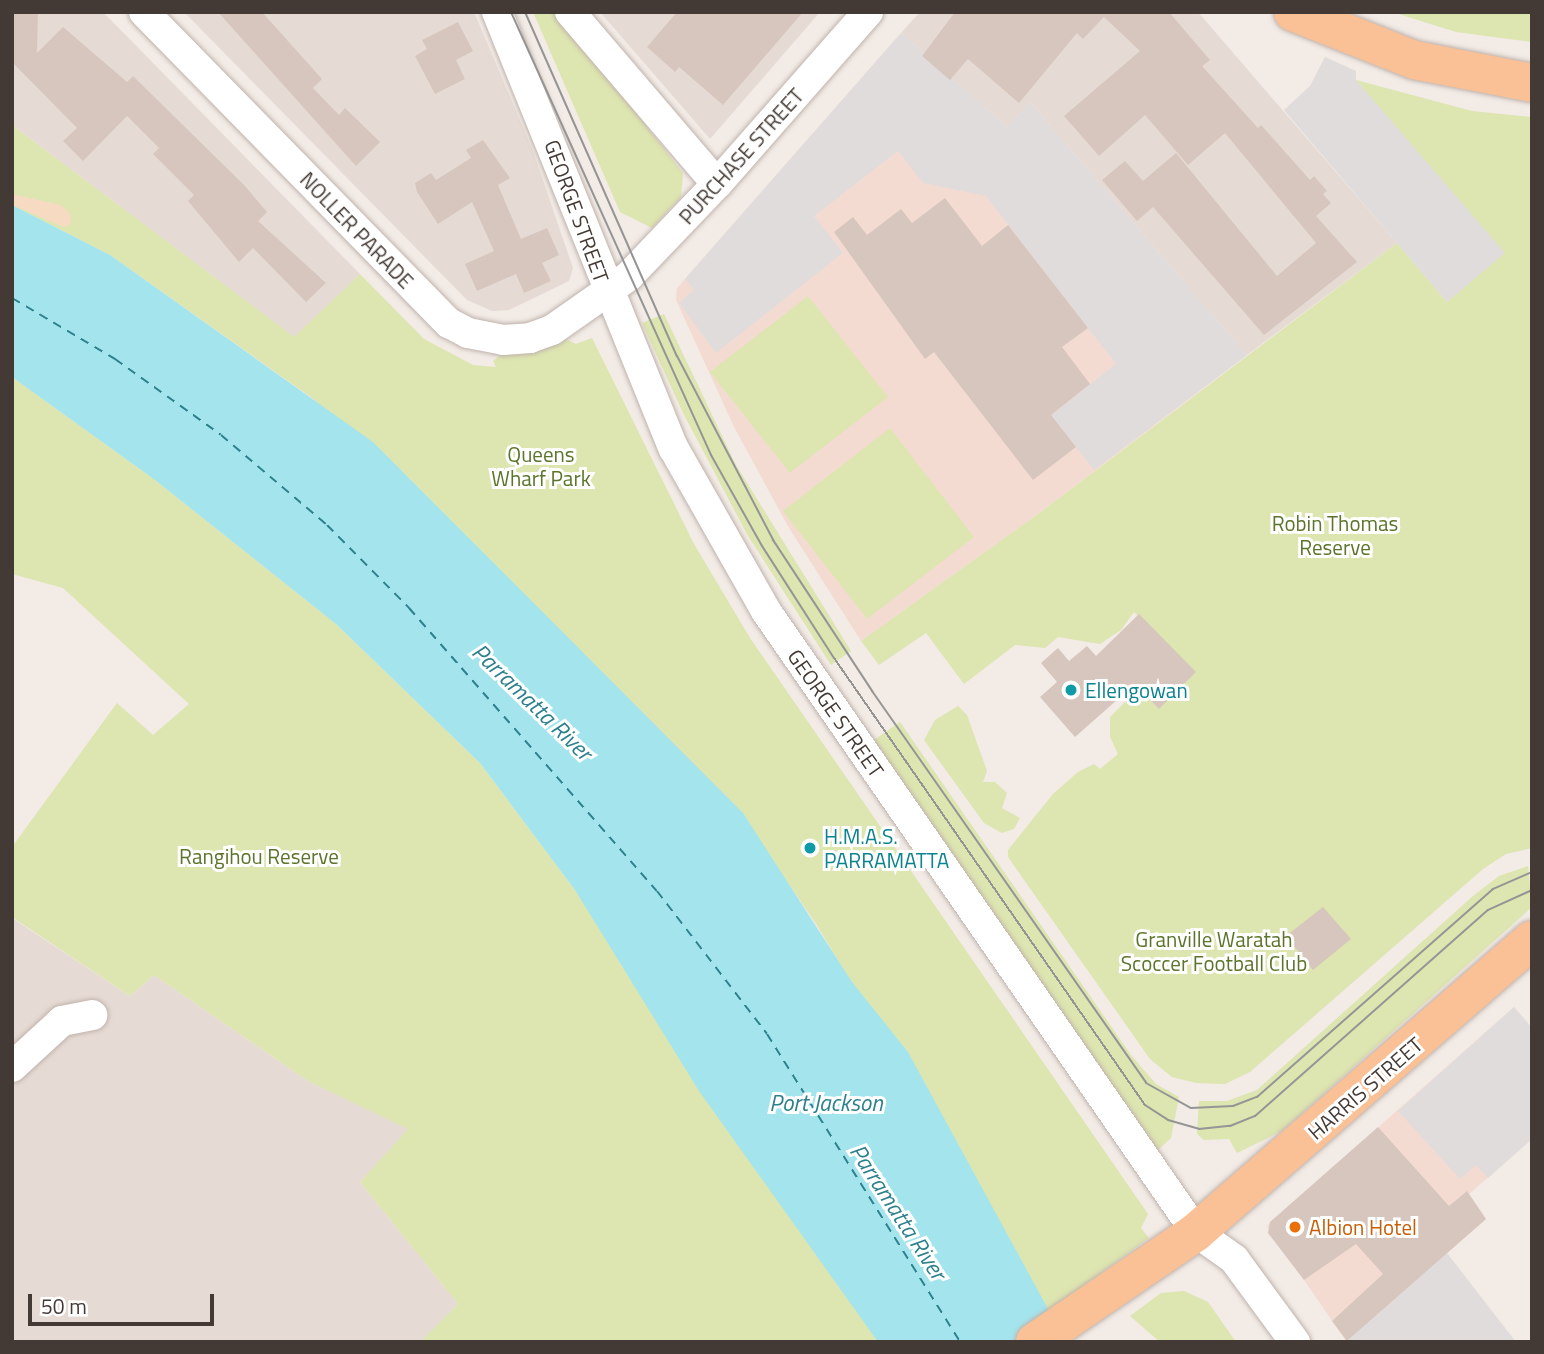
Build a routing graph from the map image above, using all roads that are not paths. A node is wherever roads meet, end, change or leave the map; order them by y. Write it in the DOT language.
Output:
graph roads {
  1 [pos="144,12"];
  2 [pos="497,12"];
  3 [pos="570,12"];
  4 [pos="868,12"];
  5 [pos="1293,12"];
  6 [pos="1532,83"];
  7 [pos="717,184"];
  8 [pos="608,294"];
  9 [pos="1532,940"];
  10 [pos="92,1015"];
  11 [pos="12,1068"];
  12 [pos="1196,1232"];
  13 [pos="1035,1342"];
  14 [pos="1295,1342"];
  1 -- 8 [label="street, NOLLER PARADE"];
  2 -- 8 [label="street, GEORGE STREET"];
  3 -- 7 [label="street"];
  4 -- 7 [label="street, PURCHASE STREET"];
  5 -- 6 [label="main road"];
  7 -- 8 [label="street, PURCHASE STREET"];
  8 -- 12 [label="street, GEORGE STREET"];
  9 -- 12 [label="main road, HARRIS STREET"];
  10 -- 11 [label="street"];
  12 -- 13 [label="main road, HARRIS STREET"];
  12 -- 14 [label="street, GEORGE STREET"];
}
